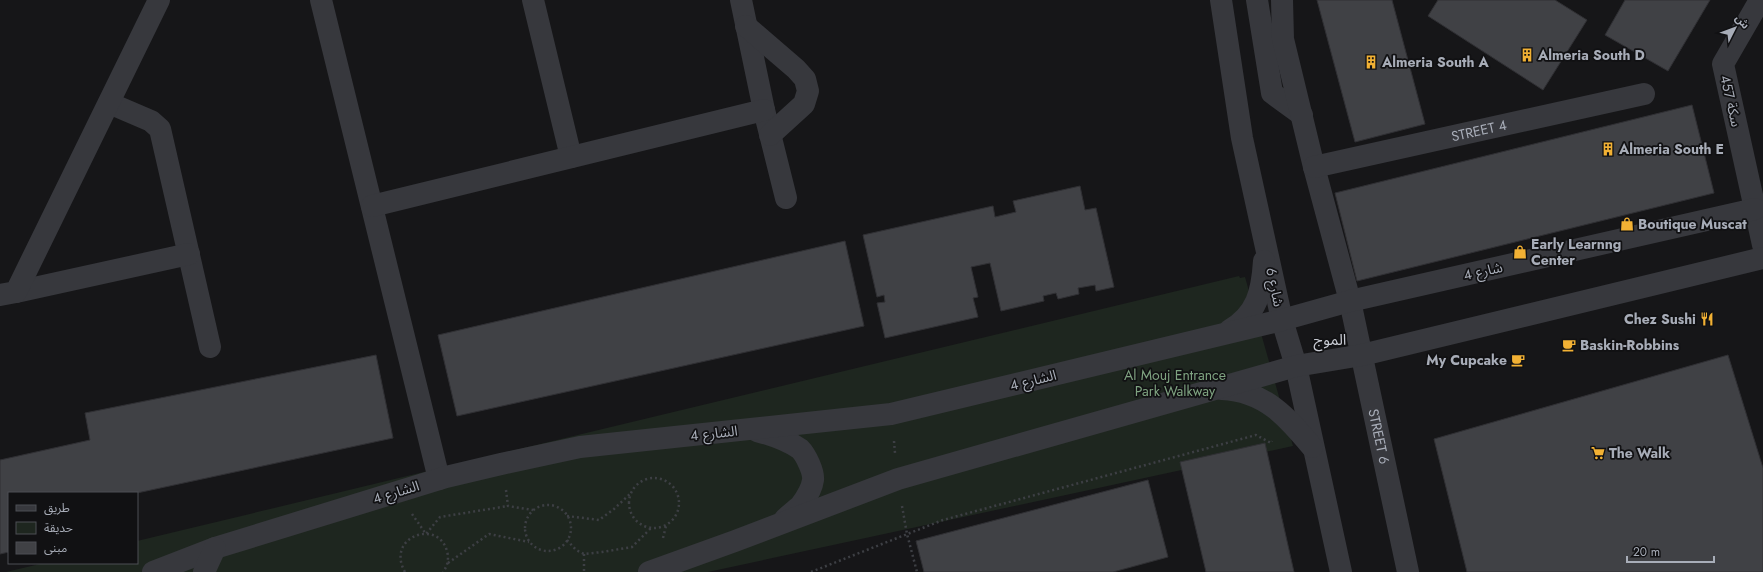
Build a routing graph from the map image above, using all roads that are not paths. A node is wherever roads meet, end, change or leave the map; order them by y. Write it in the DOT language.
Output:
graph roads {
  1 [pos="159,0"];
  2 [pos="322,0"];
  3 [pos="533,0"];
  4 [pos="741,0"];
  5 [pos="1221,0"];
  6 [pos="1257,0"];
  7 [pos="1282,0"];
  8 [pos="1760,0"];
  9 [pos="746,26"];
  10 [pos="1644,94"];
  11 [pos="109,103"];
  12 [pos="764,110"];
  13 [pos="1302,115"];
  14 [pos="770,136"];
  15 [pos="571,158"];
  16 [pos="1314,167"];
  17 [pos="786,198"];
  18 [pos="372,206"];
  19 [pos="1755,209"];
  20 [pos="1265,244"];
  21 [pos="1763,245"];
  22 [pos="189,254"];
  23 [pos="1763,258"];
  24 [pos="8,294"];
  25 [pos="1350,301"];
  26 [pos="1282,320"];
  27 [pos="1226,333"];
  28 [pos="210,347"];
  29 [pos="1362,355"];
  30 [pos="1296,366"];
  31 [pos="1215,389"];
  32 [pos="749,429"];
  33 [pos="1314,450"];
  34 [pos="439,479"];
  35 [pos="779,524"];
  36 [pos="215,548"];
  37 [pos="153,572"];
  38 [pos="204,572"];
  39 [pos="649,572"];
  40 [pos="1341,572"];
  41 [pos="1408,572"];
  1 -- 11 [label="street"];
  2 -- 18 [label="street"];
  3 -- 15 [label="street"];
  4 -- 9 [label="street"];
  5 -- 20 [label="street, شارع 6"];
  6 -- 13 [label="street"];
  7 -- 13 [label="street"];
  8 -- 19 [label="street, سكة 457"];
  9 -- 12 [label="street"];
  9 -- 14 [label="street"];
  10 -- 16 [label="street, STREET 4"];
  11 -- 22 [label="street"];
  11 -- 24 [label="street"];
  12 -- 14 [label="street"];
  12 -- 15 [label="street"];
  13 -- 16 [label="street"];
  14 -- 17 [label="street"];
  15 -- 18 [label="street"];
  16 -- 25 [label="street"];
  18 -- 34 [label="street"];
  19 -- 21 [label="street, سكة 457"];
  19 -- 25 [label="street, شارع 4"];
  20 -- 26 [label="street, شارع 6"];
  20 -- 27 [label="street"];
  22 -- 24 [label="street"];
  22 -- 28 [label="street"];
  23 -- 29 [label="street"];
  25 -- 26 [label="street, شارع 4"];
  25 -- 29 [label="street, STREET 6"];
  26 -- 27 [label="street, الشارع 4"];
  26 -- 30 [label="street, شارع 6"];
  27 -- 32 [label="street, الشارع 4"];
  29 -- 30 [label="street"];
  29 -- 41 [label="street, STREET 6"];
  30 -- 31 [label="street"];
  30 -- 33 [label="street, شارع 6"];
  31 -- 33 [label="street"];
  31 -- 35 [label="street"];
  32 -- 34 [label="street, الشارع 4"];
  32 -- 35 [label="street"];
  33 -- 40 [label="street, شارع 6"];
  34 -- 36 [label="street, الشارع 4"];
  35 -- 39 [label="street"];
  36 -- 37 [label="street, الشارع 4"];
  36 -- 38 [label="street"];
}
